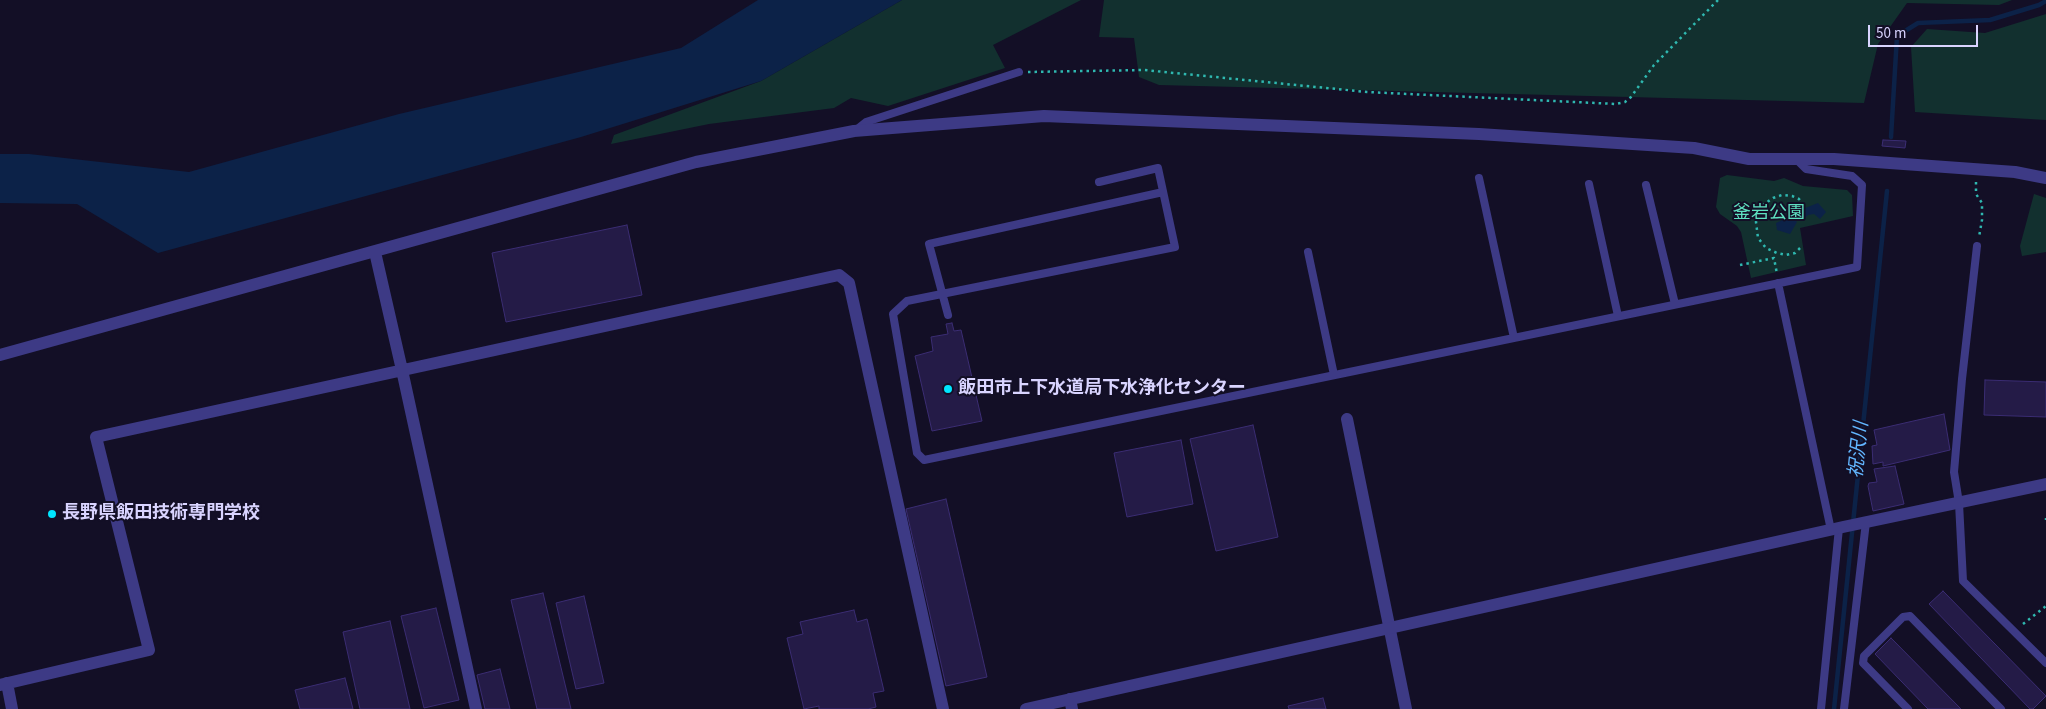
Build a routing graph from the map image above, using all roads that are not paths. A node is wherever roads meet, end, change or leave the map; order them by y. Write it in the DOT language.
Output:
graph roads {
  1 [pos="1019,72"];
  2 [pos="854,131"];
  3 [pos="1795,158"];
  4 [pos="1479,178"];
  5 [pos="2046,178"];
  6 [pos="1099,182"];
  7 [pos="1589,184"];
  8 [pos="1646,185"];
  9 [pos="1163,192"];
  10 [pos="1977,246"];
  11 [pos="375,252"];
  12 [pos="1308,252"];
  13 [pos="1778,283"];
  14 [pos="942,294"];
  15 [pos="1675,304"];
  16 [pos="948,315"];
  17 [pos="1618,316"];
  18 [pos="1514,338"];
  19 [pos="0,355"];
  20 [pos="402,370"];
  21 [pos="1334,375"];
  22 [pos="1347,419"];
  23 [pos="2046,484"];
  24 [pos="1959,503"];
  25 [pos="1865,523"];
  26 [pos="1838,529"];
  27 [pos="1389,628"];
  28 [pos="2046,663"];
  29 [pos="3,684"];
  30 [pos="1071,704"];
  31 [pos="12,709"];
  32 [pos="476,709"];
  33 [pos="943,709"];
  34 [pos="1026,709"];
  35 [pos="1406,709"];
  36 [pos="1821,709"];
  37 [pos="1844,709"];
  38 [pos="1908,709"];
  39 [pos="2001,709"];
  1 -- 2 [label="lane"];
  2 -- 3 [label="street"];
  2 -- 11 [label="street"];
  3 -- 5 [label="street"];
  3 -- 13 [label="lane"];
  4 -- 18 [label="lane"];
  6 -- 9 [label="lane"];
  7 -- 17 [label="lane"];
  8 -- 15 [label="lane"];
  9 -- 14 [label="lane"];
  9 -- 14 [label="lane"];
  10 -- 24 [label="lane"];
  11 -- 19 [label="street"];
  11 -- 20 [label="street"];
  12 -- 21 [label="lane"];
  13 -- 15 [label="lane"];
  13 -- 26 [label="lane"];
  14 -- 16 [label="lane"];
  14 -- 21 [label="lane"];
  15 -- 17 [label="lane"];
  17 -- 18 [label="lane"];
  18 -- 21 [label="lane"];
  20 -- 29 [label="street"];
  20 -- 32 [label="street"];
  20 -- 33 [label="street"];
  22 -- 27 [label="street"];
  23 -- 24 [label="street"];
  24 -- 25 [label="street"];
  24 -- 28 [label="lane"];
  25 -- 26 [label="street"];
  25 -- 37 [label="lane"];
  26 -- 27 [label="street"];
  26 -- 36 [label="lane"];
  27 -- 30 [label="street"];
  27 -- 35 [label="street"];
  29 -- 31 [label="street"];
  30 -- 34 [label="street"];
  38 -- 39 [label="lane"];
}
